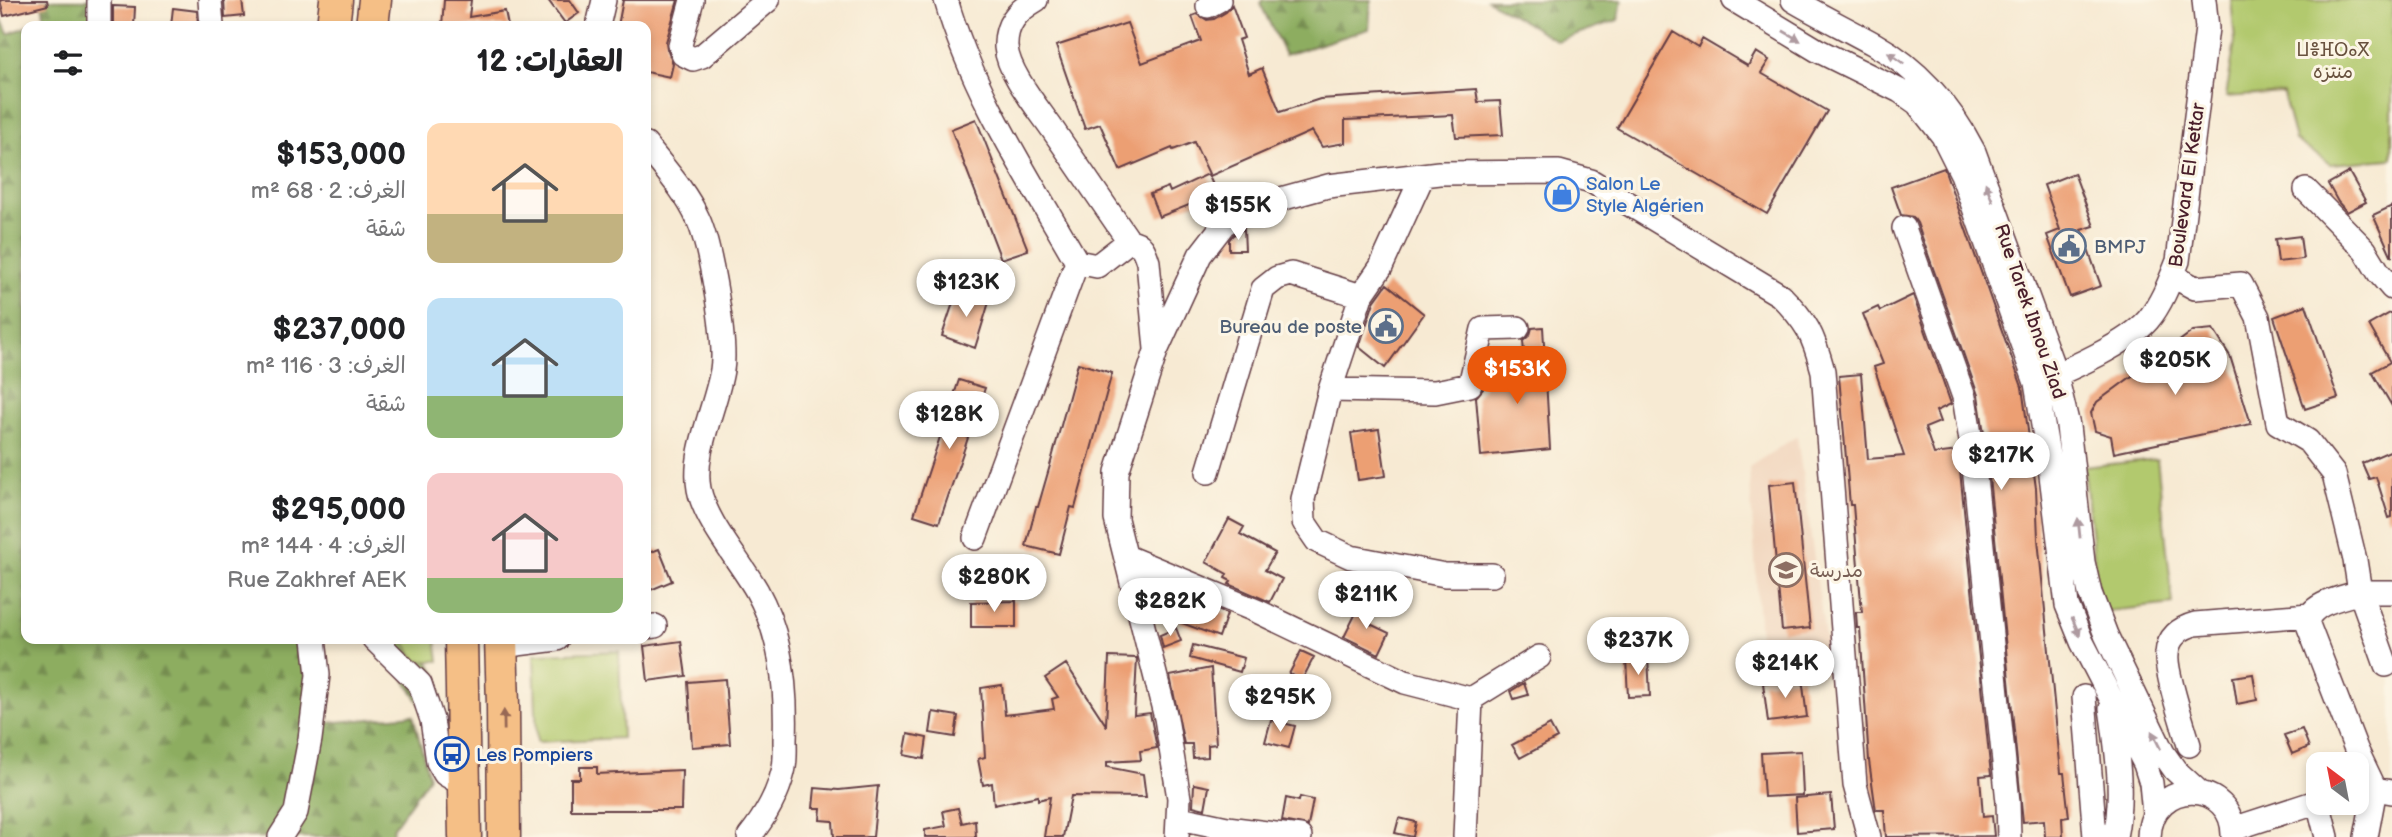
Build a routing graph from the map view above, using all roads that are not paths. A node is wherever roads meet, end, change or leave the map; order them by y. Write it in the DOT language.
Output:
graph roads {
  1 [pos="99,0"];
  2 [pos="210,0"];
  3 [pos="336,0"];
  4 [pos="375,0"];
  5 [pos="604,0"];
  6 [pos="692,0"];
  7 [pos="768,0"];
  8 [pos="946,0"];
  9 [pos="1036,0"];
  10 [pos="1734,0"];
  11 [pos="1793,0"];
  12 [pos="2204,0"];
  13 [pos="99,21"];
  14 [pos="212,21"];
  15 [pos="334,21"];
  16 [pos="373,21"];
  17 [pos="599,21"];
  18 [pos="1938,112"];
  19 [pos="651,151"];
  20 [pos="1423,175"];
  21 [pos="2306,190"];
  22 [pos="1904,228"];
  23 [pos="1129,241"];
  24 [pos="1077,261"];
  25 [pos="2172,276"];
  26 [pos="2392,288"];
  27 [pos="1361,296"];
  28 [pos="1518,328"];
  29 [pos="1156,351"];
  30 [pos="2046,379"];
  31 [pos="1330,390"];
  32 [pos="1208,472"];
  33 [pos="975,538"];
  34 [pos="1127,557"];
  35 [pos="1492,575"];
  36 [pos="2360,592"];
  37 [pos="2392,592"];
  38 [pos="2309,615"];
  39 [pos="315,644"];
  40 [pos="379,644"];
  41 [pos="461,644"];
  42 [pos="501,644"];
  43 [pos="1539,657"];
  44 [pos="2386,665"];
  45 [pos="2108,691"];
  46 [pos="2084,697"];
  47 [pos="1471,699"];
  48 [pos="2189,745"];
  49 [pos="464,785"];
  50 [pos="2375,791"];
  51 [pos="2199,792"];
  52 [pos="2306,806"];
  53 [pos="2392,810"];
  54 [pos="2154,814"];
  55 [pos="2322,816"];
  56 [pos="1178,827"];
  57 [pos="2233,833"];
  58 [pos="280,837"];
  59 [pos="465,837"];
  60 [pos="504,837"];
  61 [pos="749,837"];
  62 [pos="1300,837"];
  63 [pos="1465,837"];
  64 [pos="1869,837"];
  65 [pos="2009,837"];
  66 [pos="2095,837"];
  67 [pos="2115,837"];
  68 [pos="2149,837"];
  69 [pos="2327,837"];
  70 [pos="2366,837"];
  1 -- 13 [label="street"];
  2 -- 14 [label="street"];
  3 -- 15 [label="highway"];
  4 -- 16 [label="highway"];
  5 -- 17 [label="street"];
  6 -- 7 [label="street"];
  8 -- 24 [label="street"];
  9 -- 23 [label="street"];
  10 -- 18 [label="street, one-way"];
  18 -- 11 [label="street, one-way"];
  12 -- 25 [label="street, Boulevard El Kettar"];
  18 -- 30 [label="street, Rue Tarek Ibnou Ziad"];
  19 -- 61 [label="street"];
  20 -- 27 [label="street"];
  20 -- 29 [label="street"];
  20 -- 64 [label="street"];
  21 -- 26 [label="street"];
  22 -- 65 [label="street"];
  23 -- 24 [label="street"];
  23 -- 29 [label="street"];
  24 -- 33 [label="street"];
  25 -- 30 [label="street, Boulevard El Kettar"];
  25 -- 36 [label="street"];
  27 -- 31 [label="street"];
  27 -- 32 [label="street"];
  28 -- 31 [label="street"];
  29 -- 34 [label="street"];
  30 -- 45 [label="street, Rue Tarek Ibnou Ziad, one-way"];
  51 -- 30 [label="street, Rue Tarek Ibnou Ziad, one-way"];
  31 -- 35 [label="street"];
  34 -- 47 [label="street"];
  34 -- 56 [label="street"];
  36 -- 37 [label="street"];
  36 -- 38 [label="street"];
  36 -- 44 [label="street"];
  38 -- 48 [label="street"];
  38 -- 50 [label="street"];
  39 -- 58 [label="street"];
  40 -- 49 [label="street"];
  41 -- 49 [label="highway"];
  60 -- 42 [label="highway, one-way"];
  43 -- 47 [label="street"];
  45 -- 54 [label="street, Rue Tarek Ibnou Ziad"];
  45 -- 67 [label="street"];
  46 -- 66 [label="street"];
  47 -- 63 [label="street"];
  49 -- 59 [label="highway"];
  50 -- 53 [label="street"];
  50 -- 70 [label="street"];
  51 -- 54 [label="street"];
  51 -- 57 [label="street, Rue Tarek Ibnou Ziad"];
  52 -- 57 [label="street"];
  54 -- 68 [label="street, Rue Tarek Ibnou Ziad"];
  55 -- 69 [label="street"];
  56 -- 62 [label="street"];
}
